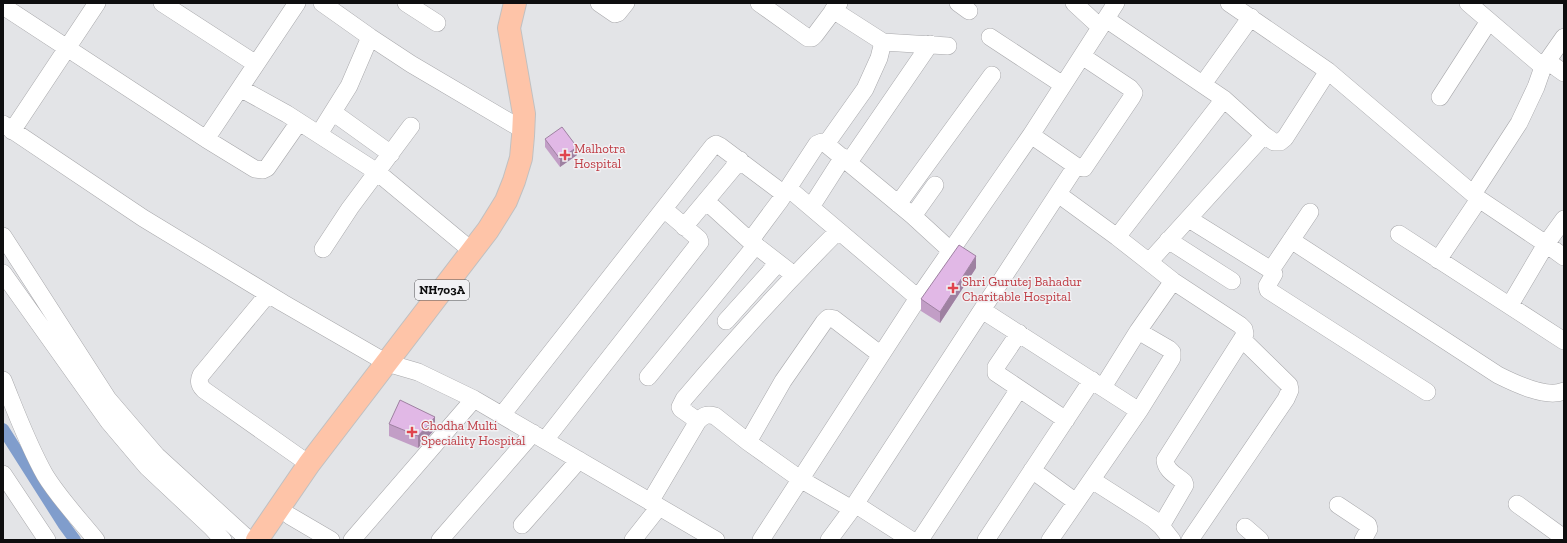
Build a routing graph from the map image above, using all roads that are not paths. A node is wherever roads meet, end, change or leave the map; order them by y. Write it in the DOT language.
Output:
graph roads {
  1 [pos="97,3"];
  2 [pos="162,3"];
  3 [pos="297,3"];
  4 [pos="322,3"];
  5 [pos="406,3"];
  6 [pos="515,3"];
  7 [pos="531,3"];
  8 [pos="599,3"];
  9 [pos="626,3"];
  10 [pos="759,3"];
  11 [pos="1074,3"];
  12 [pos="1116,3"];
  13 [pos="1229,3"];
  14 [pos="1468,3"];
  15 [pos="3,6"];
  16 [pos="836,7"];
  17 [pos="342,9"];
  18 [pos="1252,17"];
  19 [pos="1489,21"];
  20 [pos="437,23"];
  21 [pos="1103,23"];
  22 [pos="990,37"];
  23 [pos="1564,37"];
  24 [pos="370,38"];
  25 [pos="883,42"];
  26 [pos="930,44"];
  27 [pos="948,46"];
  28 [pos="68,48"];
  29 [pos="1082,56"];
  30 [pos="256,64"];
  31 [pos="1545,64"];
  32 [pos="1328,71"];
  33 [pos="1564,73"];
  34 [pos="992,75"];
  35 [pos="1203,84"];
  36 [pos="1063,85"];
  37 [pos="240,88"];
  38 [pos="1440,97"];
  39 [pos="1224,99"];
  40 [pos="334,113"];
  41 [pos="299,122"];
  42 [pos="411,126"];
  43 [pos="8,127"];
  44 [pos="523,130"];
  45 [pos="319,134"];
  46 [pos="1031,135"];
  47 [pos="1264,135"];
  48 [pos="206,139"];
  49 [pos="826,144"];
  50 [pos="391,154"];
  51 [pos="740,160"];
  52 [pos="846,160"];
  53 [pos="1076,166"];
  54 [pos="377,172"];
  55 [pos="935,185"];
  56 [pos="786,191"];
  57 [pos="1058,194"];
  58 [pos="1476,197"];
  59 [pos="706,201"];
  60 [pos="898,204"];
  61 [pos="811,207"];
  62 [pos="664,209"];
  63 [pos="1310,212"];
  64 [pos="913,216"];
  65 [pos="1189,219"];
  66 [pos="1564,219"];
  67 [pos="684,227"];
  68 [pos="838,231"];
  69 [pos="1399,234"];
  70 [pos="3,236"];
  71 [pos="1117,237"];
  72 [pos="1168,240"];
  73 [pos="1291,240"];
  74 [pos="753,243"];
  75 [pos="1546,244"];
  76 [pos="323,249"];
  77 [pos="950,250"];
  78 [pos="472,251"];
  79 [pos="1564,257"];
  80 [pos="1438,260"];
  81 [pos="1149,262"];
  82 [pos="778,263"];
  83 [pos="1271,270"];
  84 [pos="3,273"];
  85 [pos="794,275"];
  86 [pos="1172,281"];
  87 [pos="1232,281"];
  88 [pos="268,294"];
  89 [pos="918,298"];
  90 [pos="1510,305"];
  91 [pos="982,310"];
  92 [pos="726,321"];
  93 [pos="1138,332"];
  94 [pos="1019,334"];
  95 [pos="1242,339"];
  96 [pos="1564,341"];
  97 [pos="881,355"];
  98 [pos="395,365"];
  99 [pos="648,377"];
  100 [pos="3,380"];
  101 [pos="1097,384"];
  102 [pos="1019,389"];
  103 [pos="1564,391"];
  104 [pos="1427,392"];
  105 [pos="474,399"];
  106 [pos="1138,411"];
  107 [pos="502,415"];
  108 [pos="698,420"];
  109 [pos="1066,420"];
  110 [pos="539,436"];
  111 [pos="748,442"];
  112 [pos="578,460"];
  113 [pos="152,461"];
  114 [pos="309,464"];
  115 [pos="1032,470"];
  116 [pos="3,474"];
  117 [pos="800,479"];
  118 [pos="1092,480"];
  119 [pos="1076,502"];
  120 [pos="1517,504"];
  121 [pos="654,505"];
  122 [pos="1338,505"];
  123 [pos="854,506"];
  124 [pos="290,516"];
  125 [pos="522,525"];
  126 [pos="1161,526"];
  127 [pos="1245,527"];
  128 [pos="1564,538"];
  129 [pos="47,540"];
  130 [pos="96,540"];
  131 [pos="223,540"];
  132 [pos="249,540"];
  133 [pos="256,540"];
  134 [pos="274,540"];
  135 [pos="332,540"];
  136 [pos="352,540"];
  137 [pos="440,540"];
  138 [pos="633,540"];
  139 [pos="716,540"];
  140 [pos="761,540"];
  141 [pos="829,540"];
  142 [pos="911,540"];
  143 [pos="920,540"];
  144 [pos="986,540"];
  145 [pos="1050,540"];
  146 [pos="1172,540"];
  147 [pos="1190,540"];
  148 [pos="1260,540"];
  149 [pos="1363,540"];
  1 -- 28 [label="street"];
  2 -- 30 [label="street"];
  3 -- 30 [label="street"];
  4 -- 17 [label="street"];
  5 -- 20 [label="street"];
  6 -- 44 [label="highway, NH703A"];
  7 -- 98 [label="highway, NH703A"];
  8 -- 9 [label="street"];
  10 -- 16 [label="street"];
  11 -- 21 [label="street"];
  12 -- 21 [label="street"];
  13 -- 18 [label="street"];
  14 -- 19 [label="street"];
  15 -- 28 [label="street"];
  16 -- 25 [label="street"];
  17 -- 24 [label="street"];
  18 -- 32 [label="street"];
  18 -- 35 [label="street"];
  19 -- 31 [label="street"];
  19 -- 38 [label="street"];
  21 -- 29 [label="street"];
  21 -- 35 [label="street"];
  22 -- 36 [label="street"];
  23 -- 31 [label="street"];
  24 -- 40 [label="street"];
  24 -- 44 [label="street"];
  25 -- 26 [label="street"];
  25 -- 49 [label="street"];
  26 -- 27 [label="street"];
  26 -- 52 [label="street"];
  28 -- 43 [label="street"];
  28 -- 48 [label="street"];
  29 -- 36 [label="street"];
  29 -- 53 [label="street"];
  30 -- 37 [label="street"];
  31 -- 33 [label="street"];
  31 -- 58 [label="street"];
  32 -- 47 [label="street"];
  32 -- 58 [label="street"];
  34 -- 60 [label="street"];
  35 -- 39 [label="street"];
  36 -- 46 [label="street"];
  37 -- 41 [label="street"];
  37 -- 48 [label="street"];
  39 -- 47 [label="street"];
  39 -- 71 [label="street"];
  40 -- 45 [label="street"];
  40 -- 50 [label="street"];
  41 -- 45 [label="street"];
  41 -- 48 [label="street"];
  42 -- 50 [label="street"];
  43 -- 88 [label="street"];
  44 -- 78 [label="highway, NH703A"];
  45 -- 54 [label="street"];
  46 -- 53 [label="street"];
  46 -- 77 [label="street"];
  47 -- 65 [label="street"];
  49 -- 52 [label="street"];
  49 -- 56 [label="street"];
  50 -- 54 [label="street"];
  51 -- 56 [label="street"];
  51 -- 59 [label="street"];
  51 -- 62 [label="street"];
  52 -- 60 [label="street"];
  52 -- 61 [label="street"];
  53 -- 57 [label="street"];
  54 -- 76 [label="street"];
  54 -- 78 [label="street"];
  55 -- 64 [label="street"];
  56 -- 61 [label="street"];
  56 -- 74 [label="street"];
  57 -- 71 [label="street"];
  57 -- 91 [label="street"];
  58 -- 75 [label="street"];
  58 -- 80 [label="street"];
  59 -- 67 [label="street"];
  59 -- 74 [label="street"];
  60 -- 64 [label="street"];
  61 -- 68 [label="street"];
  62 -- 67 [label="street"];
  62 -- 107 [label="street"];
  63 -- 73 [label="street"];
  64 -- 77 [label="street"];
  65 -- 72 [label="street"];
  65 -- 83 [label="street"];
  66 -- 75 [label="street"];
  67 -- 110 [label="street"];
  68 -- 85 [label="street"];
  68 -- 89 [label="street"];
  69 -- 80 [label="street"];
  70 -- 113 [label="street"];
  71 -- 81 [label="street"];
  72 -- 81 [label="street"];
  72 -- 87 [label="street"];
  73 -- 83 [label="street"];
  73 -- 103 [label="street"];
  74 -- 82 [label="street"];
  74 -- 99 [label="street"];
  75 -- 79 [label="street"];
  75 -- 90 [label="street"];
  77 -- 89 [label="street"];
  78 -- 98 [label="highway, NH703A"];
  80 -- 90 [label="street"];
  81 -- 86 [label="street"];
  82 -- 85 [label="street"];
  82 -- 92 [label="street"];
  83 -- 104 [label="street"];
  84 -- 113 [label="street"];
  85 -- 108 [label="street"];
  86 -- 93 [label="street"];
  86 -- 95 [label="street"];
  88 -- 98 [label="street"];
  88 -- 114 [label="street"];
  89 -- 97 [label="street"];
  90 -- 96 [label="street"];
  91 -- 94 [label="street"];
  91 -- 123 [label="street"];
  93 -- 101 [label="street"];
  93 -- 106 [label="street"];
  94 -- 101 [label="street"];
  94 -- 102 [label="street"];
  95 -- 126 [label="street"];
  95 -- 147 [label="street"];
  97 -- 111 [label="street"];
  97 -- 117 [label="street"];
  98 -- 105 [label="street"];
  98 -- 114 [label="highway, NH703A"];
  98 -- 124 [label="highway, NH703A"];
  100 -- 130 [label="street"];
  101 -- 106 [label="street"];
  101 -- 109 [label="street"];
  102 -- 109 [label="street"];
  102 -- 143 [label="street"];
  105 -- 107 [label="street"];
  105 -- 136 [label="street"];
  106 -- 118 [label="street"];
  107 -- 110 [label="street"];
  108 -- 111 [label="street"];
  108 -- 121 [label="street"];
  109 -- 115 [label="street"];
  110 -- 112 [label="street"];
  110 -- 137 [label="street"];
  111 -- 117 [label="street"];
  112 -- 121 [label="street"];
  112 -- 125 [label="street"];
  113 -- 131 [label="street"];
  113 -- 132 [label="street"];
  114 -- 133 [label="highway, NH703A"];
  115 -- 119 [label="street"];
  115 -- 144 [label="street"];
  116 -- 129 [label="street"];
  117 -- 123 [label="street"];
  117 -- 140 [label="street"];
  118 -- 119 [label="street"];
  118 -- 126 [label="street"];
  119 -- 145 [label="street"];
  120 -- 128 [label="street"];
  121 -- 138 [label="street"];
  121 -- 139 [label="street"];
  122 -- 149 [label="street"];
  123 -- 141 [label="street"];
  123 -- 142 [label="street"];
  124 -- 134 [label="highway, NH703A"];
  124 -- 135 [label="street"];
  126 -- 146 [label="street"];
  127 -- 148 [label="street"];
}
